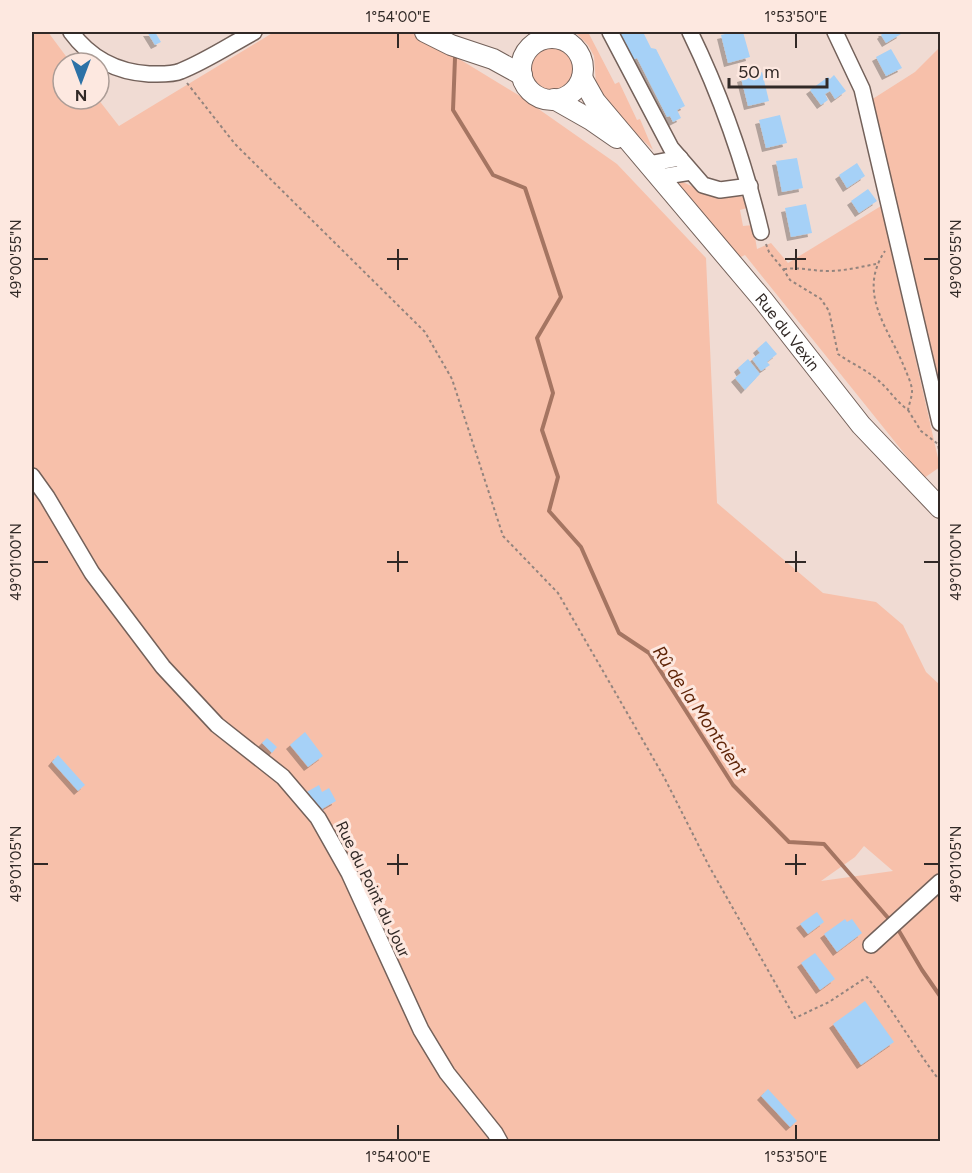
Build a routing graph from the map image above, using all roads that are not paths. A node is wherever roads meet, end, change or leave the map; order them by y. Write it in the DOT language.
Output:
graph roads {
  1 [pos="71,32"];
  2 [pos="254,32"];
  3 [pos="425,32"];
  4 [pos="453,32"];
  5 [pos="610,32"];
  6 [pos="690,32"];
  7 [pos="835,32"];
  8 [pos="566,38"];
  9 [pos="536,41"];
  10 [pos="522,75"];
  11 [pos="582,78"];
  12 [pos="554,99"];
  13 [pos="680,158"];
  14 [pos="649,165"];
  15 [pos="692,171"];
  16 [pos="750,186"];
  17 [pos="761,232"];
  18 [pos="940,423"];
  19 [pos="32,476"];
  20 [pos="937,498"];
  21 [pos="940,882"];
  22 [pos="871,945"];
  23 [pos="500,1142"];
  1 -- 2 [label="street"];
  3 -- 10 [label="main road"];
  4 -- 9 [label="main road"];
  5 -- 13 [label="street"];
  6 -- 16 [label="street"];
  7 -- 18 [label="street"];
  8 -- 9 [label="main road"];
  8 -- 11 [label="main road"];
  9 -- 10 [label="main road"];
  10 -- 12 [label="main road"];
  11 -- 12 [label="main road"];
  11 -- 14 [label="main road"];
  12 -- 14 [label="main road"];
  13 -- 14 [label="street"];
  13 -- 15 [label="street"];
  14 -- 15 [label="street"];
  14 -- 20 [label="main road, Rue du Vexin"];
  15 -- 16 [label="street"];
  16 -- 17 [label="street"];
  19 -- 23 [label="street, Rue du Point du Jour"];
  21 -- 22 [label="street"];
}
